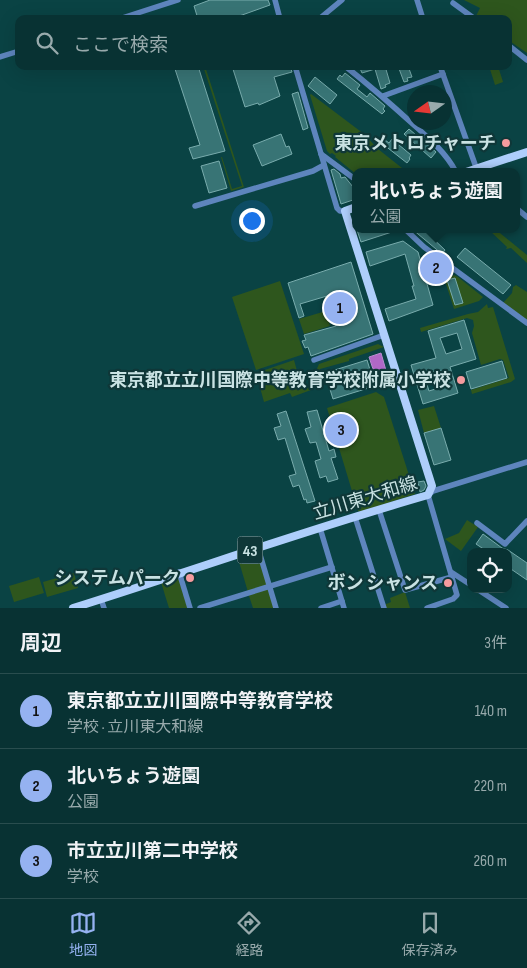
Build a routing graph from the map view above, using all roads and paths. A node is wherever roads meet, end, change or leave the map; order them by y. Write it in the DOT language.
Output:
graph roads {
  1 [pos="178,0"];
  2 [pos="275,0"];
  3 [pos="342,0"];
  4 [pos="416,0"];
  5 [pos="453,3"];
  6 [pos="131,15"];
  7 [pos="279,15"];
  8 [pos="325,15"];
  9 [pos="422,15"];
  10 [pos="470,15"];
  11 [pos="512,48"];
  12 [pos="15,52"];
  13 [pos="0,57"];
  14 [pos="527,60"];
  15 [pos="295,70"];
  16 [pos="350,70"];
  17 [pos="442,70"];
  18 [pos="443,74"];
  19 [pos="383,96"];
  20 [pos="527,152"];
  21 [pos="321,154"];
  22 [pos="324,165"];
  23 [pos="453,168"];
  24 [pos="471,168"];
  25 [pos="481,168"];
  26 [pos="352,177"];
  27 [pos="195,206"];
  28 [pos="352,208"];
  29 [pos="345,211"];
  30 [pos="409,233"];
  31 [pos="527,323"];
  32 [pos="384,334"];
  33 [pos="314,360"];
  34 [pos="527,462"];
  35 [pos="428,495"];
  36 [pos="379,510"];
  37 [pos="355,517"];
  38 [pos="527,521"];
  39 [pos="477,523"];
  40 [pos="320,528"];
  41 [pos="258,548"];
  42 [pos="332,567"];
  43 [pos="179,572"];
  44 [pos="452,574"];
  45 [pos="467,583"];
  46 [pos="270,586"];
  47 [pos="483,593"];
  48 [pos="101,599"];
  49 [pos="342,601"];
  50 [pos="73,608"];
  51 [pos="104,608"];
  52 [pos="190,608"];
  53 [pos="200,608"];
  54 [pos="276,608"];
  55 [pos="321,608"];
  56 [pos="344,608"];
  57 [pos="384,608"];
  58 [pos="427,608"];
  59 [pos="506,608"];
  1 -- 6 [label="street"];
  2 -- 7 [label="street"];
  3 -- 8 [label="street"];
  4 -- 9 [label="street"];
  5 -- 10 [label="street"];
  11 -- 14 [label="street"];
  12 -- 13 [label="street"];
  15 -- 21 [label="street"];
  16 -- 19 [label="street"];
  17 -- 18 [label="street"];
  18 -- 19 [label="street"];
  18 -- 24 [label="street"];
  19 -- 23 [label="street"];
  20 -- 25 [label="main road"];
  21 -- 22 [label="street"];
  21 -- 26 [label="street"];
  22 -- 27 [label="street"];
  22 -- 29 [label="street"];
  28 -- 29 [label="main road"];
  29 -- 32 [label="main road, 立川東大和線"];
  30 -- 31 [label="street"];
  32 -- 33 [label="street"];
  32 -- 35 [label="main road, 立川東大和線"];
  34 -- 35 [label="street"];
  35 -- 36 [label="main road, 立川東大和線 / 43"];
  35 -- 44 [label="street"];
  36 -- 37 [label="main road, 立川東大和線 / 43"];
  36 -- 44 [label="street"];
  37 -- 40 [label="main road, 立川東大和線 / 43"];
  37 -- 57 [label="street"];
  38 -- 39 [label="street"];
  40 -- 41 [label="main road, 立川東大和線 / 43"];
  40 -- 42 [label="street"];
  41 -- 43 [label="main road, 立川東大和線 / 43"];
  41 -- 46 [label="street"];
  42 -- 46 [label="street"];
  42 -- 49 [label="street"];
  43 -- 48 [label="main road, 立川東大和線 / 43"];
  43 -- 52 [label="street"];
  44 -- 45 [label="street"];
  44 -- 58 [label="street"];
  46 -- 53 [label="street"];
  46 -- 54 [label="street"];
  47 -- 59 [label="street"];
  48 -- 50 [label="main road, 立川東大和線 / 43"];
  48 -- 51 [label="street"];
  49 -- 55 [label="street"];
  49 -- 56 [label="street"];
}
